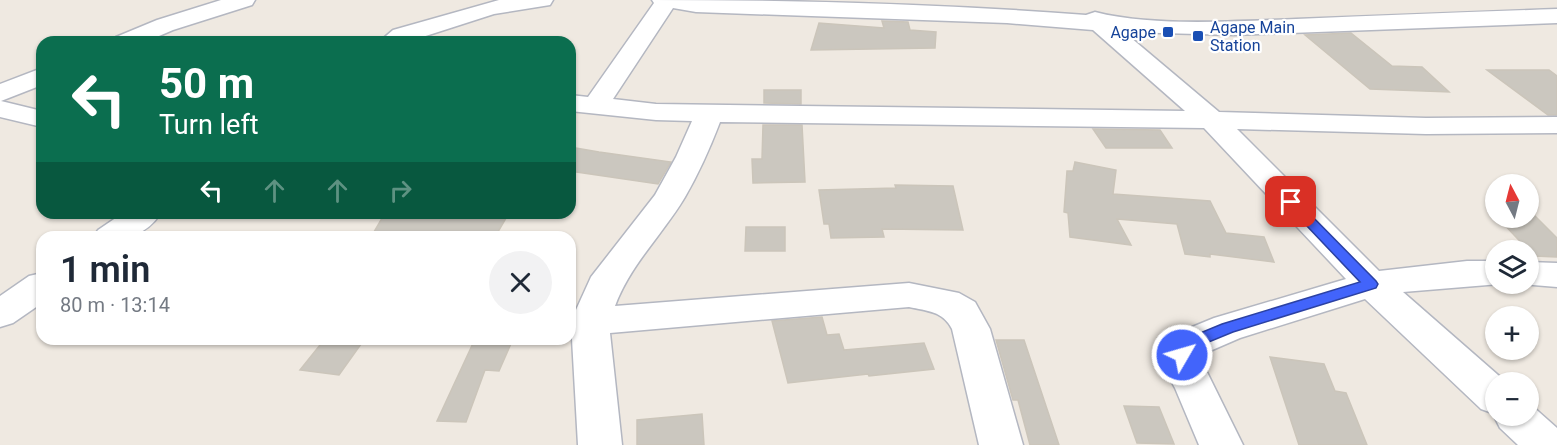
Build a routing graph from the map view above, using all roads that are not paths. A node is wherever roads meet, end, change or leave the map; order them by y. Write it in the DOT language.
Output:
graph roads {
  1 [pos="243,0"];
  2 [pos="542,0"];
  3 [pos="1072,0"];
  4 [pos="665,1"];
  5 [pos="1557,16"];
  6 [pos="1098,22"];
  7 [pos="140,36"];
  8 [pos="400,36"];
  9 [pos="36,78"];
  10 [pos="0,93"];
  11 [pos="583,104"];
  12 [pos="0,109"];
  13 [pos="710,113"];
  14 [pos="36,118"];
  15 [pos="1212,120"];
  16 [pos="1557,125"];
  17 [pos="136,219"];
  18 [pos="119,231"];
  19 [pos="1485,273"];
  20 [pos="1539,274"];
  21 [pos="1557,275"];
  22 [pos="1371,284"];
  23 [pos="36,289"];
  24 [pos="0,314"];
  25 [pos="590,321"];
  26 [pos="1485,388"];
  27 [pos="1526,426"];
  28 [pos="600,445"];
  29 [pos="1001,445"];
  30 [pos="1221,445"];
  31 [pos="1547,445"];
  1 -- 7 [label="street"];
  2 -- 8 [label="street"];
  3 -- 6 [label="street"];
  4 -- 6 [label="street"];
  4 -- 11 [label="street"];
  5 -- 6 [label="street"];
  6 -- 15 [label="street"];
  9 -- 10 [label="street"];
  11 -- 13 [label="street"];
  12 -- 14 [label="street"];
  13 -- 15 [label="street"];
  13 -- 25 [label="street"];
  15 -- 16 [label="street"];
  15 -- 22 [label="street"];
  17 -- 18 [label="street"];
  19 -- 22 [label="street"];
  20 -- 21 [label="street"];
  22 -- 26 [label="street"];
  22 -- 30 [label="street"];
  23 -- 24 [label="street"];
  25 -- 28 [label="street"];
  25 -- 29 [label="street"];
  27 -- 31 [label="street"];
}
